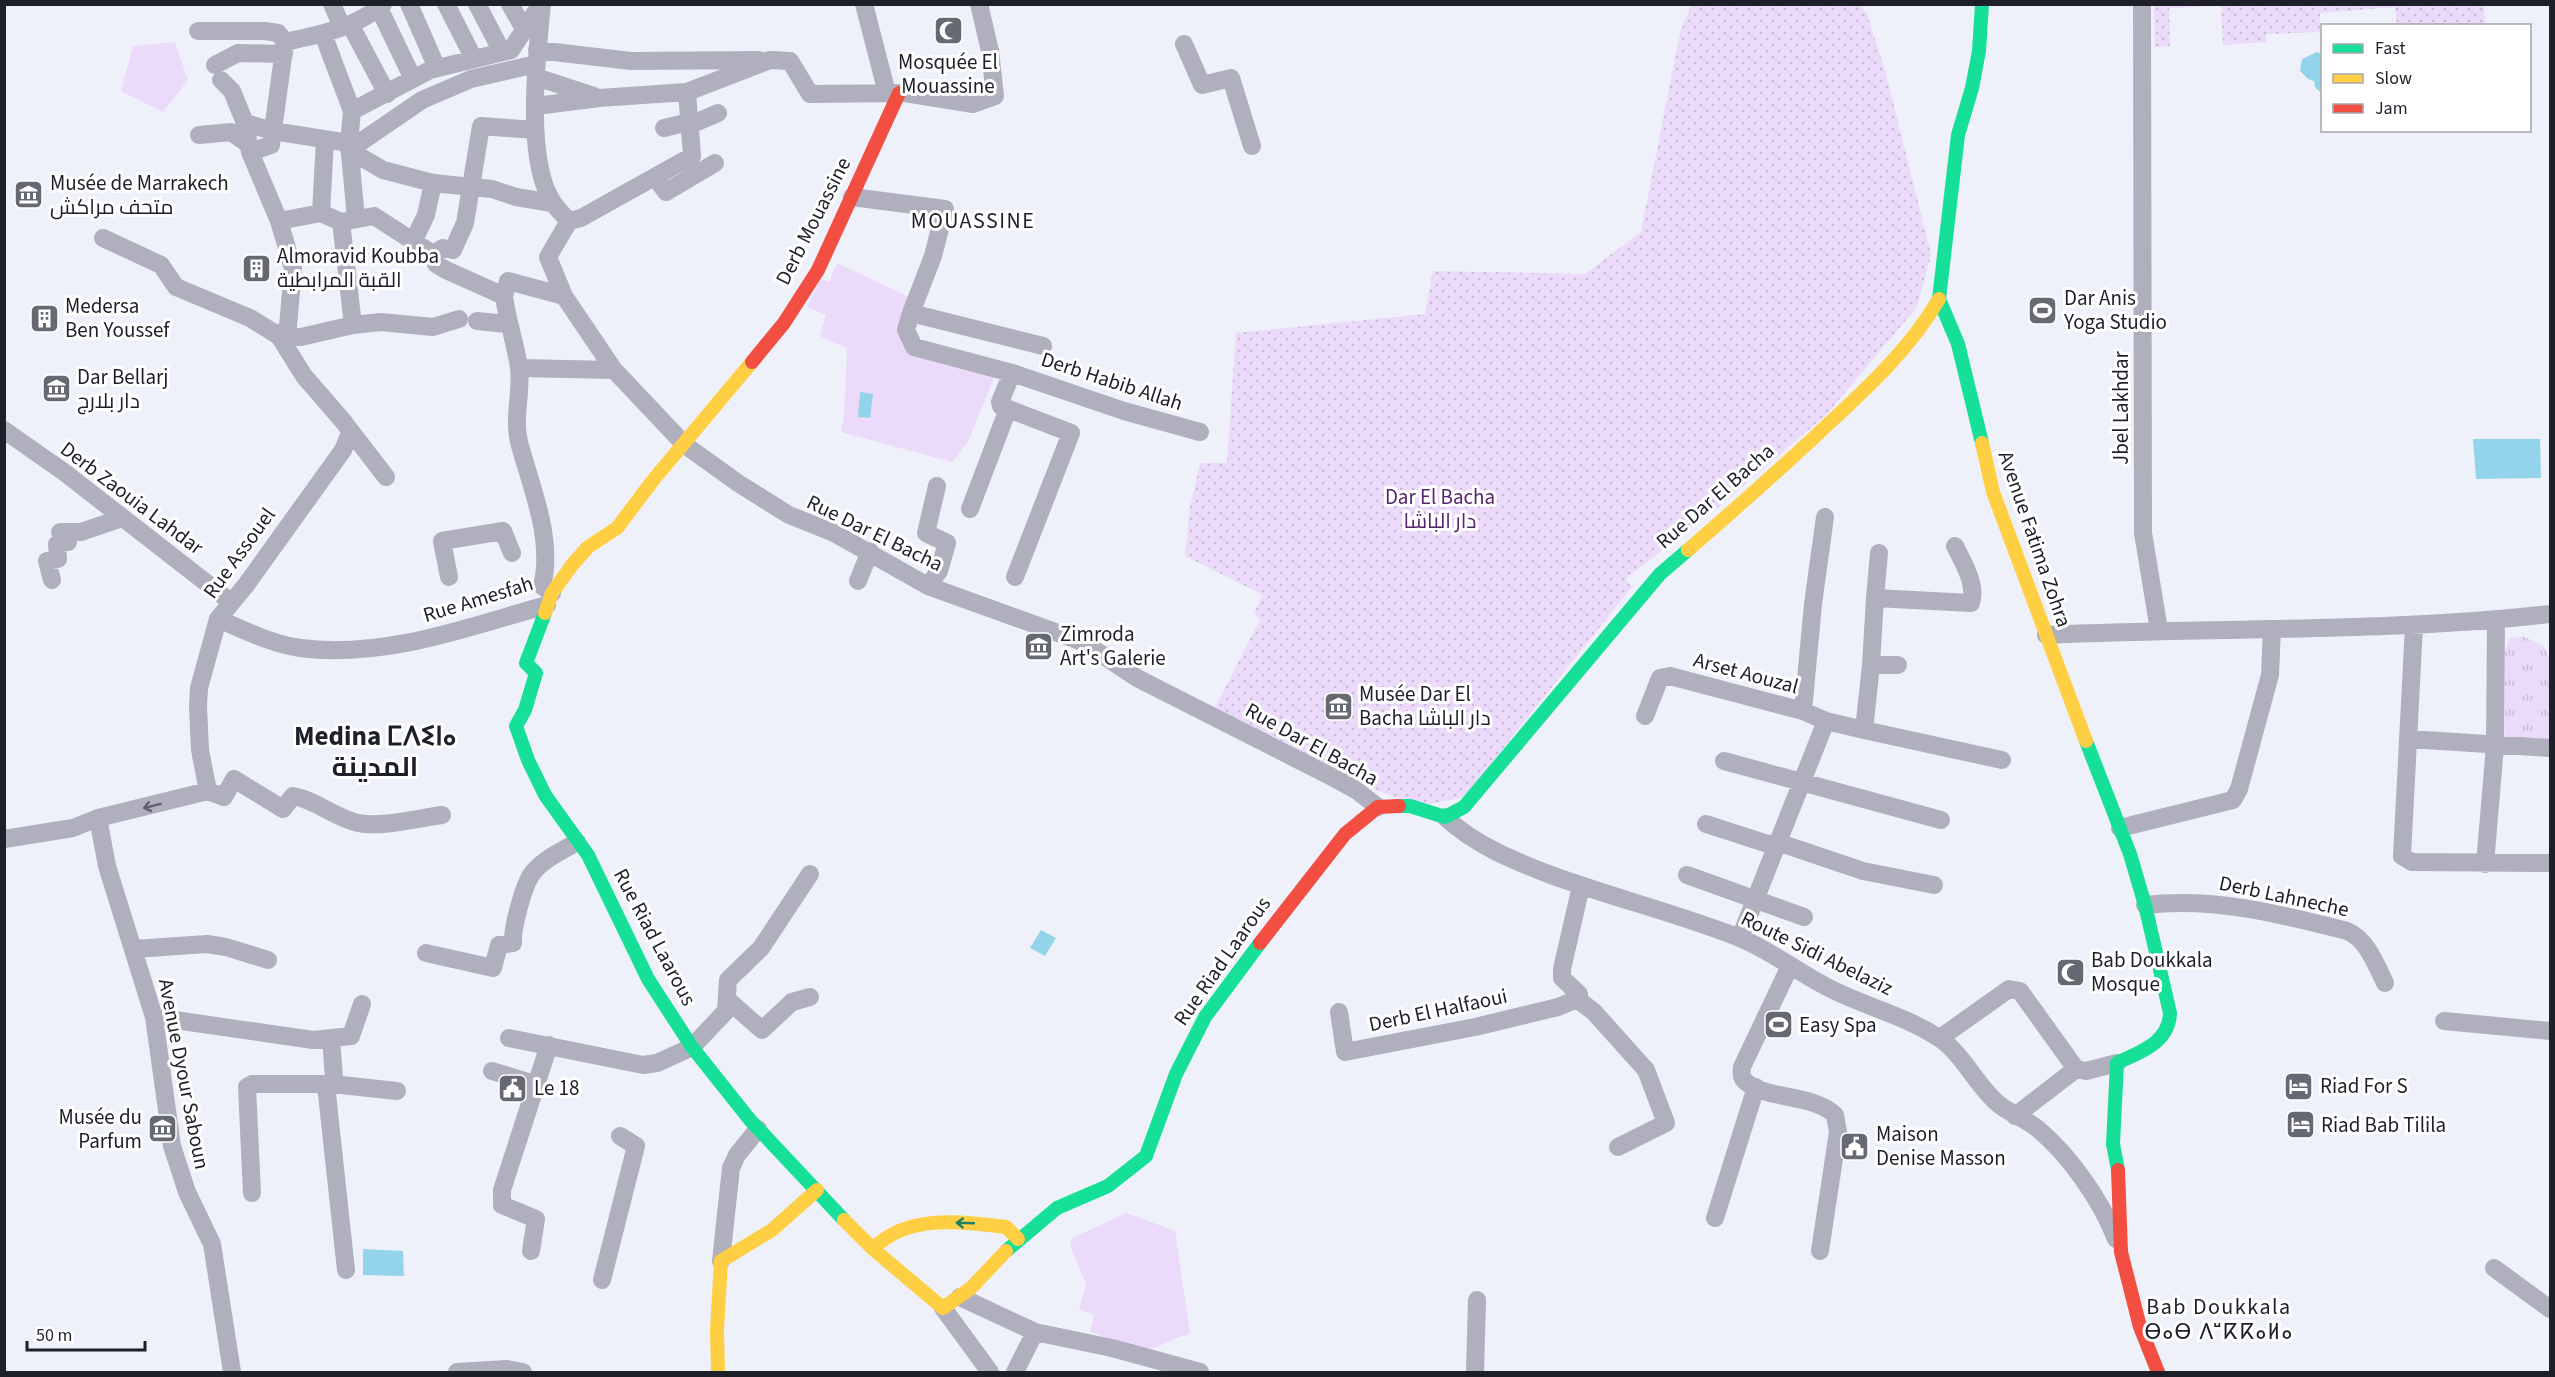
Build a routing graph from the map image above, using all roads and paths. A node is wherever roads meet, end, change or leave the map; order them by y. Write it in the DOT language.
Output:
graph roads {
  1 [pos="332,4"];
  2 [pos="409,4"];
  3 [pos="446,4"];
  4 [pos="477,4"];
  5 [pos="510,4"];
  6 [pos="864,4"];
  7 [pos="979,4"];
  8 [pos="1982,4"];
  9 [pos="2142,4"];
  10 [pos="539,6"];
  11 [pos="377,9"];
  12 [pos="346,25"];
  13 [pos="524,29"];
  14 [pos="198,31"];
  15 [pos="323,34"];
  16 [pos="1184,44"];
  17 [pos="284,48"];
  18 [pos="506,51"];
  19 [pos="474,59"];
  20 [pos="770,60"];
  21 [pos="536,64"];
  22 [pos="438,68"];
  23 [pos="413,79"];
  24 [pos="687,92"];
  25 [pos="893,93"];
  26 [pos="382,97"];
  27 [pos="599,98"];
  28 [pos="536,106"];
  29 [pos="352,111"];
  30 [pos="718,113"];
  31 [pos="392,121"];
  32 [pos="245,123"];
  33 [pos="690,123"];
  34 [pos="664,128"];
  35 [pos="535,130"];
  36 [pos="273,131"];
  37 [pos="199,135"];
  38 [pos="325,140"];
  39 [pos="349,146"];
  40 [pos="1252,146"];
  41 [pos="248,147"];
  42 [pos="715,163"];
  43 [pos="655,177"];
  44 [pos="433,183"];
  45 [pos="470,188"];
  46 [pos="852,197"];
  47 [pos="552,203"];
  48 [pos="321,213"];
  49 [pos="348,220"];
  50 [pos="279,221"];
  51 [pos="569,221"];
  52 [pos="103,238"];
  53 [pos="413,242"];
  54 [pos="433,254"];
  55 [pos="504,296"];
  56 [pos="564,296"];
  57 [pos="1939,299"];
  58 [pos="911,313"];
  59 [pos="507,324"];
  60 [pos="353,325"];
  61 [pos="279,336"];
  62 [pos="1043,346"];
  63 [pos="519,368"];
  64 [pos="614,370"];
  65 [pos="1012,373"];
  66 [pos="1008,409"];
  67 [pos="4,430"];
  68 [pos="1200,432"];
  69 [pos="350,433"];
  70 [pos="685,445"];
  71 [pos="386,477"];
  72 [pos="937,486"];
  73 [pos="970,508"];
  74 [pos="1825,517"];
  75 [pos="122,518"];
  76 [pos="1955,546"];
  77 [pos="870,551"];
  78 [pos="512,553"];
  79 [pos="1879,553"];
  80 [pos="449,577"];
  81 [pos="1015,577"];
  82 [pos="52,580"];
  83 [pos="858,581"];
  84 [pos="928,586"];
  85 [pos="1875,598"];
  86 [pos="549,599"];
  87 [pos="231,602"];
  88 [pos="2550,614"];
  89 [pos="218,619"];
  90 [pos="2496,620"];
  91 [pos="2414,626"];
  92 [pos="2272,629"];
  93 [pos="2159,630"];
  94 [pos="2046,635"];
  95 [pos="1871,665"];
  96 [pos="1898,665"];
  97 [pos="1803,711"];
  98 [pos="1646,716"];
  99 [pos="1826,721"];
  100 [pos="1864,730"];
  101 [pos="2409,739"];
  102 [pos="2495,746"];
  103 [pos="2550,748"];
  104 [pos="2002,760"];
  105 [pos="1724,761"];
  106 [pos="1803,782"];
  107 [pos="208,791"];
  108 [pos="1378,807"];
  109 [pos="442,815"];
  110 [pos="1445,817"];
  111 [pos="98,818"];
  112 [pos="1941,820"];
  113 [pos="1706,824"];
  114 [pos="2120,828"];
  115 [pos="4,839"];
  116 [pos="577,842"];
  117 [pos="1780,843"];
  118 [pos="2550,862"];
  119 [pos="2486,864"];
  120 [pos="810,874"];
  121 [pos="1687,875"];
  122 [pos="1934,885"];
  123 [pos="1581,886"];
  124 [pos="1756,899"];
  125 [pos="2145,905"];
  126 [pos="1804,917"];
  127 [pos="1740,938"];
  128 [pos="134,949"];
  129 [pos="426,952"];
  130 [pos="268,960"];
  131 [pos="1790,966"];
  132 [pos="2385,983"];
  133 [pos="810,997"];
  134 [pos="1577,999"];
  135 [pos="729,1001"];
  136 [pos="362,1004"];
  137 [pos="1339,1012"];
  138 [pos="154,1017"];
  139 [pos="2444,1021"];
  140 [pos="2550,1031"];
  141 [pos="331,1038"];
  142 [pos="509,1038"];
  143 [pos="1940,1038"];
  144 [pos="549,1046"];
  145 [pos="692,1047"];
  146 [pos="2117,1064"];
  147 [pos="2076,1069"];
  148 [pos="492,1071"];
  149 [pos="329,1085"];
  150 [pos="538,1085"];
  151 [pos="1756,1087"];
  152 [pos="397,1091"];
  153 [pos="2015,1116"];
  154 [pos="758,1129"];
  155 [pos="620,1136"];
  156 [pos="1618,1148"];
  157 [pos="817,1190"];
  158 [pos="252,1193"];
  159 [pos="1715,1218"];
  160 [pos="1018,1239"];
  161 [pos="873,1249"];
  162 [pos="531,1251"];
  163 [pos="1820,1251"];
  164 [pos="2121,1252"];
  165 [pos="721,1261"];
  166 [pos="2494,1268"];
  167 [pos="346,1270"];
  168 [pos="602,1280"];
  169 [pos="960,1297"];
  170 [pos="1477,1300"];
  171 [pos="943,1308"];
  172 [pos="2550,1309"];
  173 [pos="1035,1332"];
  174 [pos="232,1372"];
  175 [pos="457,1372"];
  176 [pos="523,1372"];
  177 [pos="718,1372"];
  178 [pos="990,1372"];
  179 [pos="1015,1372"];
  180 [pos="1200,1372"];
  181 [pos="1476,1372"];
  182 [pos="2158,1372"];
  1 -- 12 [label="street"];
  2 -- 22 [label="street"];
  3 -- 19 [label="street"];
  4 -- 18 [label="street"];
  5 -- 13 [label="street"];
  6 -- 25 [label="street"];
  7 -- 25 [label="street"];
  8 -- 57 [label="street, Avenue Fatima Zohra"];
  9 -- 93 [label="street, Jbel Lakhdar"];
  10 -- 13 [label="street"];
  10 -- 21 [label="street"];
  11 -- 12 [label="street"];
  11 -- 23 [label="street"];
  12 -- 15 [label="street"];
  12 -- 26 [label="street"];
  13 -- 18 [label="street"];
  14 -- 17 [label="street"];
  15 -- 17 [label="street"];
  15 -- 29 [label="street"];
  16 -- 40 [label="street"];
  17 -- 32 [label="street"];
  17 -- 36 [label="street"];
  18 -- 19 [label="street"];
  19 -- 22 [label="street"];
  20 -- 21 [label="street"];
  20 -- 24 [label="street"];
  20 -- 25 [label="street"];
  21 -- 27 [label="street"];
  21 -- 28 [label="street"];
  21 -- 31 [label="street"];
  22 -- 23 [label="street"];
  23 -- 26 [label="street"];
  24 -- 27 [label="street"];
  24 -- 33 [label="street"];
  25 -- 46 [label="street, Derb Mouassine"];
  26 -- 29 [label="street"];
  26 -- 31 [label="street"];
  27 -- 28 [label="street"];
  28 -- 35 [label="street"];
  29 -- 39 [label="street"];
  30 -- 33 [label="street"];
  31 -- 39 [label="street"];
  32 -- 36 [label="street"];
  32 -- 41 [label="street"];
  33 -- 34 [label="street"];
  33 -- 43 [label="street"];
  35 -- 45 [label="street"];
  35 -- 47 [label="street"];
  36 -- 38 [label="street"];
  36 -- 41 [label="street"];
  37 -- 41 [label="street"];
  38 -- 39 [label="street"];
  38 -- 48 [label="street"];
  39 -- 44 [label="street"];
  39 -- 49 [label="street"];
  41 -- 50 [label="street"];
  42 -- 43 [label="street"];
  43 -- 51 [label="street"];
  44 -- 45 [label="street"];
  44 -- 53 [label="street"];
  45 -- 47 [label="street"];
  45 -- 54 [label="street"];
  46 -- 58 [label="street, Derb Habib Allah"];
  46 -- 70 [label="street, Derb Mouassine"];
  47 -- 51 [label="street"];
  48 -- 49 [label="street"];
  48 -- 50 [label="street"];
  49 -- 53 [label="street"];
  49 -- 60 [label="street"];
  50 -- 61 [label="street"];
  51 -- 56 [label="street, Rue Dar El Bacha"];
  52 -- 61 [label="street"];
  53 -- 54 [label="street"];
  54 -- 55 [label="street"];
  55 -- 56 [label="street"];
  55 -- 59 [label="street"];
  56 -- 64 [label="street, Rue Dar El Bacha"];
  57 -- 94 [label="street, Avenue Fatima Zohra"];
  57 -- 110 [label="street, Rue Dar El Bacha"];
  58 -- 62 [label="street, Derb Habib Allah"];
  58 -- 65 [label="street, Derb Habib Allah"];
  59 -- 60 [label="street"];
  59 -- 63 [label="street"];
  60 -- 61 [label="street"];
  61 -- 69 [label="street"];
  63 -- 64 [label="street"];
  63 -- 86 [label="street"];
  64 -- 70 [label="street, Rue Dar El Bacha"];
  65 -- 66 [label="street, Derb Habib Allah"];
  65 -- 68 [label="street, Derb Habib Allah"];
  66 -- 73 [label="street, Derb Habib Allah"];
  66 -- 81 [label="street"];
  67 -- 75 [label="street, Derb Zaouia Lahdar"];
  69 -- 71 [label="street"];
  69 -- 87 [label="street, Rue Assouel"];
  70 -- 77 [label="street, Rue Dar El Bacha"];
  70 -- 86 [label="street, Rue Amesfah"];
  72 -- 84 [label="street"];
  74 -- 97 [label="street"];
  75 -- 82 [label="street"];
  75 -- 87 [label="street, Derb Zaouia Lahdar"];
  76 -- 85 [label="street"];
  77 -- 83 [label="street"];
  77 -- 84 [label="street, Rue Dar El Bacha"];
  78 -- 80 [label="street"];
  79 -- 85 [label="street"];
  84 -- 108 [label="street, Rue Dar El Bacha"];
  85 -- 95 [label="street"];
  86 -- 89 [label="street, Rue Amesfah"];
  86 -- 116 [label="street, Rue Riad Laarous"];
  87 -- 89 [label="street, Rue Assouel"];
  88 -- 90 [label="street"];
  89 -- 107 [label="street, Rue Assouel"];
  90 -- 91 [label="street"];
  90 -- 102 [label="street"];
  91 -- 92 [label="street"];
  91 -- 101 [label="street"];
  92 -- 93 [label="street"];
  92 -- 114 [label="street"];
  93 -- 94 [label="street"];
  94 -- 114 [label="street, Avenue Fatima Zohra"];
  95 -- 96 [label="street"];
  95 -- 100 [label="street"];
  97 -- 98 [label="street, Arset Aouzal"];
  97 -- 99 [label="street, Arset Aouzal"];
  99 -- 100 [label="street, Arset Aouzal"];
  99 -- 106 [label="street"];
  100 -- 104 [label="street, Arset Aouzal"];
  101 -- 102 [label="street"];
  101 -- 119 [label="street"];
  102 -- 103 [label="street"];
  102 -- 119 [label="street"];
  105 -- 106 [label="street"];
  106 -- 112 [label="street"];
  106 -- 117 [label="street"];
  107 -- 109 [label="street"];
  107 -- 111 [label="street, one-way"];
  108 -- 110 [label="street, Rue Dar El Bacha"];
  108 -- 160 [label="street, Rue Riad Laarous"];
  110 -- 123 [label="street, Route Sidi Abelaziz"];
  111 -- 115 [label="street"];
  111 -- 128 [label="street, Avenue Dyour Saboun"];
  113 -- 117 [label="street"];
  114 -- 125 [label="street, Avenue Fatima Zohra"];
  116 -- 129 [label="street"];
  116 -- 145 [label="street, Rue Riad Laarous"];
  117 -- 122 [label="street"];
  117 -- 124 [label="street"];
  118 -- 119 [label="street"];
  120 -- 135 [label="street"];
  121 -- 124 [label="street"];
  123 -- 127 [label="street, Route Sidi Abelaziz"];
  123 -- 134 [label="street"];
  124 -- 126 [label="street"];
  124 -- 127 [label="street"];
  125 -- 132 [label="street, Derb Lahneche"];
  125 -- 146 [label="street, Avenue Fatima Zohra"];
  127 -- 131 [label="street, Route Sidi Abelaziz"];
  128 -- 130 [label="street"];
  128 -- 138 [label="street, Avenue Dyour Saboun"];
  131 -- 143 [label="street, Route Sidi Abelaziz"];
  131 -- 151 [label="street"];
  133 -- 135 [label="street"];
  134 -- 137 [label="street, Derb El Halfaoui"];
  134 -- 156 [label="street"];
  135 -- 145 [label="street"];
  136 -- 141 [label="street"];
  138 -- 141 [label="street"];
  138 -- 174 [label="street, Avenue Dyour Saboun"];
  139 -- 140 [label="street"];
  141 -- 149 [label="street"];
  142 -- 144 [label="street"];
  143 -- 147 [label="street"];
  143 -- 153 [label="street, Route Sidi Abelaziz"];
  144 -- 145 [label="street"];
  144 -- 150 [label="street"];
  145 -- 154 [label="street, Rue Riad Laarous"];
  146 -- 147 [label="street"];
  146 -- 164 [label="street"];
  147 -- 153 [label="street"];
  148 -- 150 [label="street"];
  149 -- 152 [label="street"];
  149 -- 158 [label="street"];
  149 -- 167 [label="street"];
  150 -- 162 [label="street"];
  151 -- 159 [label="street"];
  151 -- 163 [label="street"];
  153 -- 164 [label="street, Route Sidi Abelaziz"];
  154 -- 157 [label="street, Rue Riad Laarous"];
  154 -- 165 [label="street"];
  155 -- 168 [label="street"];
  157 -- 161 [label="street, Rue Riad Laarous"];
  157 -- 165 [label="street"];
  160 -- 161 [label="street, one-way"];
  160 -- 169 [label="street, Rue Riad Laarous"];
  161 -- 171 [label="street, Rue Riad Laarous"];
  164 -- 182 [label="street"];
  165 -- 177 [label="street"];
  166 -- 172 [label="street"];
  169 -- 171 [label="street, Rue Riad Laarous"];
  169 -- 173 [label="street"];
  170 -- 181 [label="street"];
  171 -- 178 [label="street"];
  173 -- 179 [label="street"];
  173 -- 180 [label="street"];
  175 -- 176 [label="street"];
}
